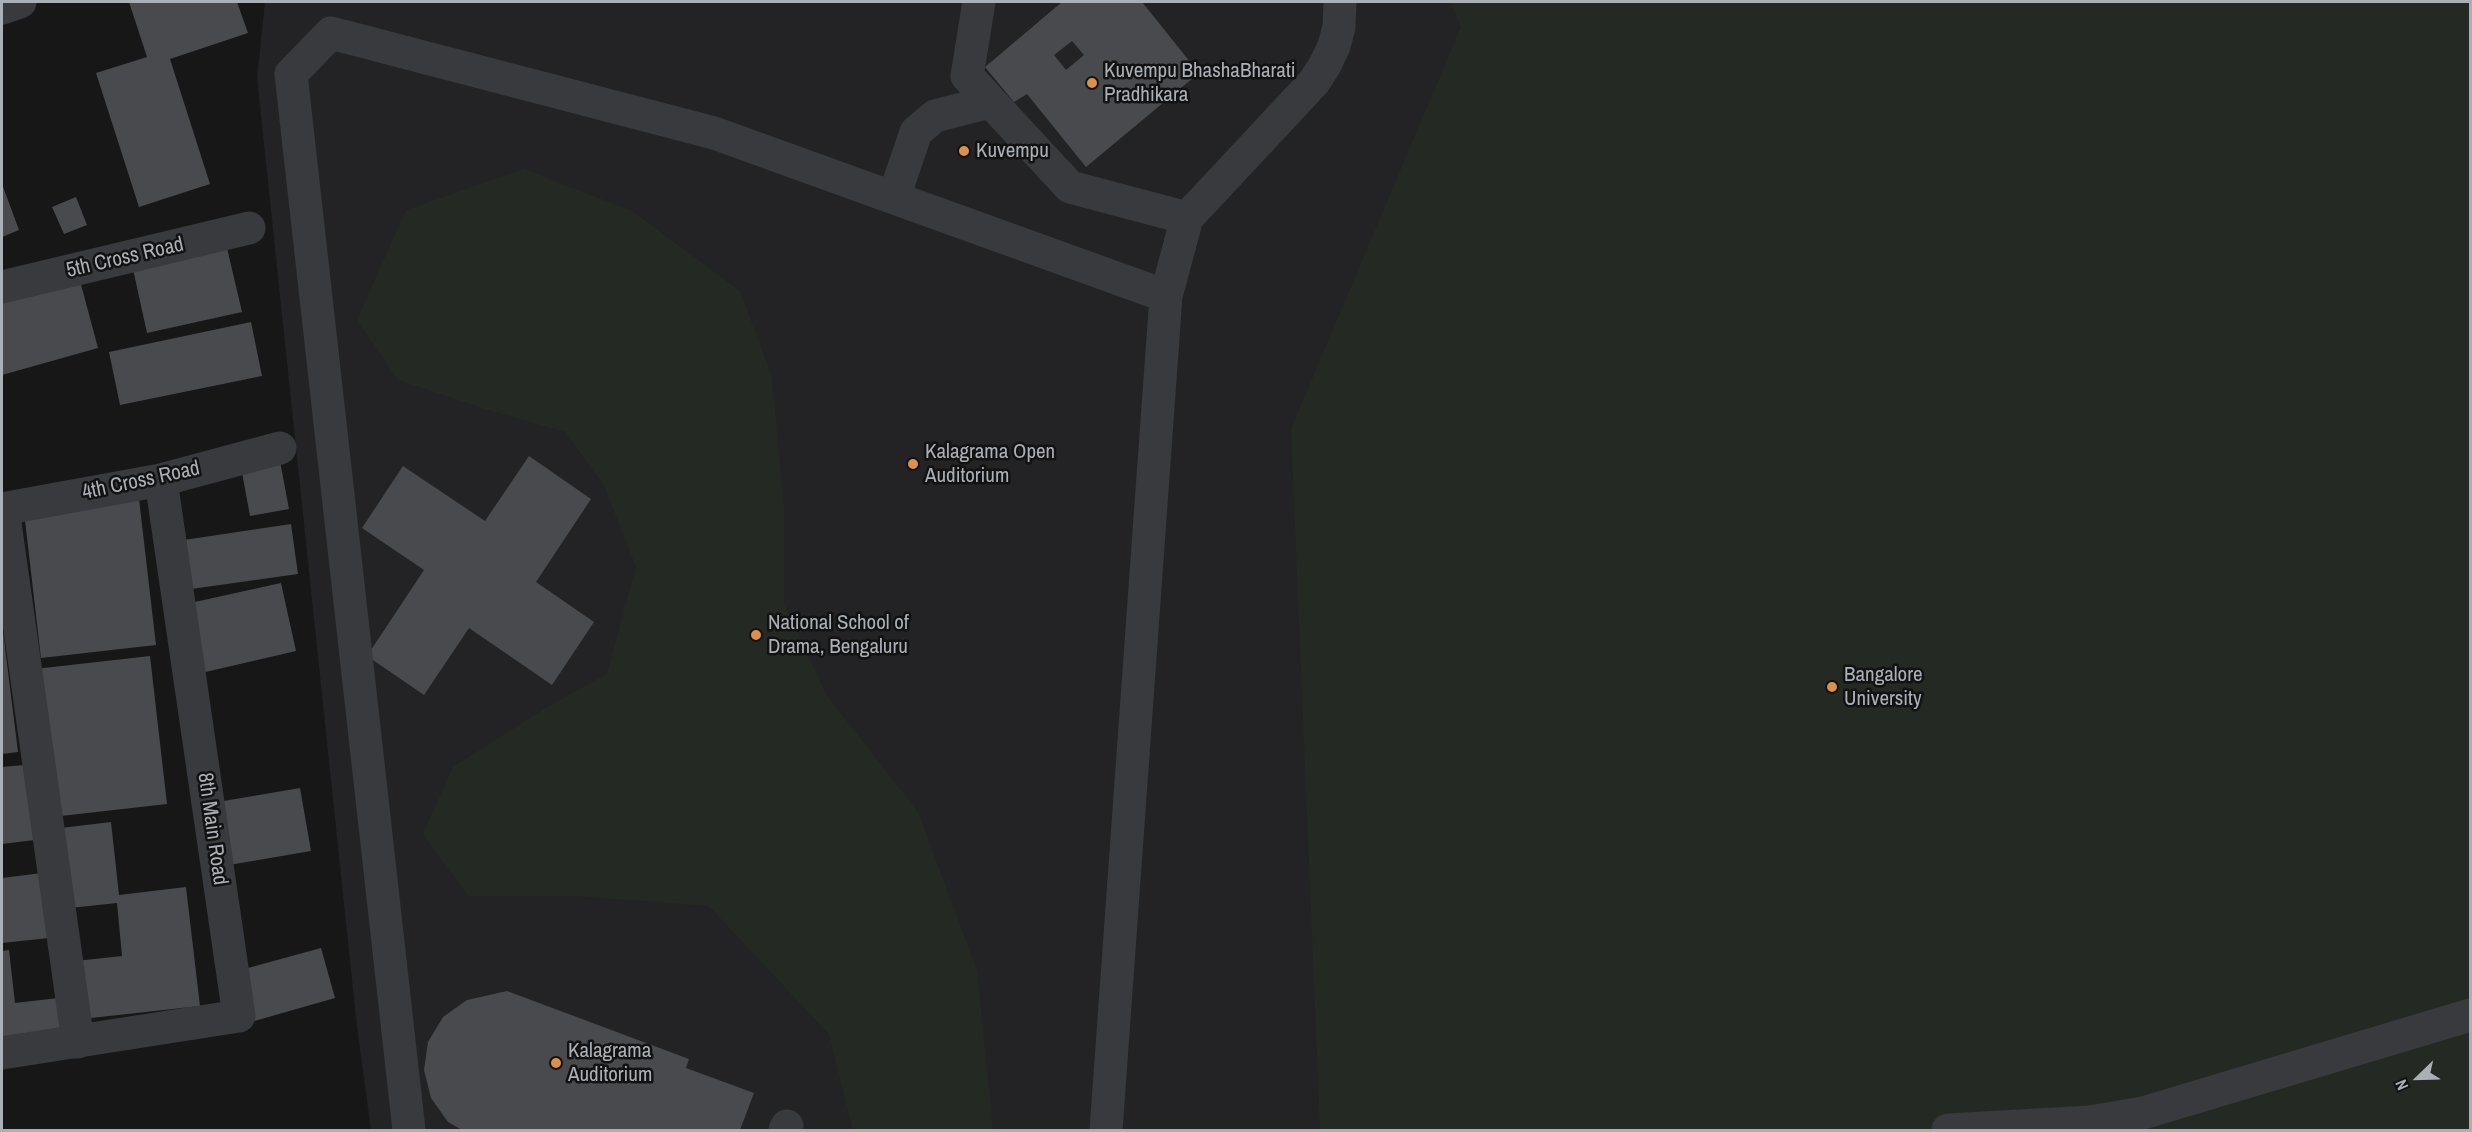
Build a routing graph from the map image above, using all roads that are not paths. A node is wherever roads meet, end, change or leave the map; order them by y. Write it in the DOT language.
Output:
graph roads {
  1 [pos="20,2"];
  2 [pos="979,2"];
  3 [pos="1340,2"];
  4 [pos="2,8"];
  5 [pos="989,102"];
  6 [pos="894,197"];
  7 [pos="1187,218"];
  8 [pos="249,228"];
  9 [pos="2,287"];
  10 [pos="1166,296"];
  11 [pos="280,447"];
  12 [pos="161,480"];
  13 [pos="2,509"];
  14 [pos="2470,1015"];
  15 [pos="78,1042"];
  16 [pos="2,1053"];
  17 [pos="409,1131"];
  18 [pos="1106,1131"];
  19 [pos="1948,1131"];
  1 -- 4 [label="street"];
  2 -- 5 [label="street"];
  3 -- 7 [label="street"];
  5 -- 6 [label="street"];
  5 -- 7 [label="street"];
  6 -- 10 [label="street"];
  6 -- 17 [label="street"];
  7 -- 10 [label="street"];
  8 -- 9 [label="street, 5th Cross Road"];
  10 -- 18 [label="street"];
  11 -- 12 [label="street, 4th Cross Road"];
  12 -- 13 [label="street, 4th Cross Road"];
  12 -- 15 [label="street, 8th Main Road"];
  13 -- 15 [label="street"];
  14 -- 19 [label="street"];
  15 -- 16 [label="street"];
}
